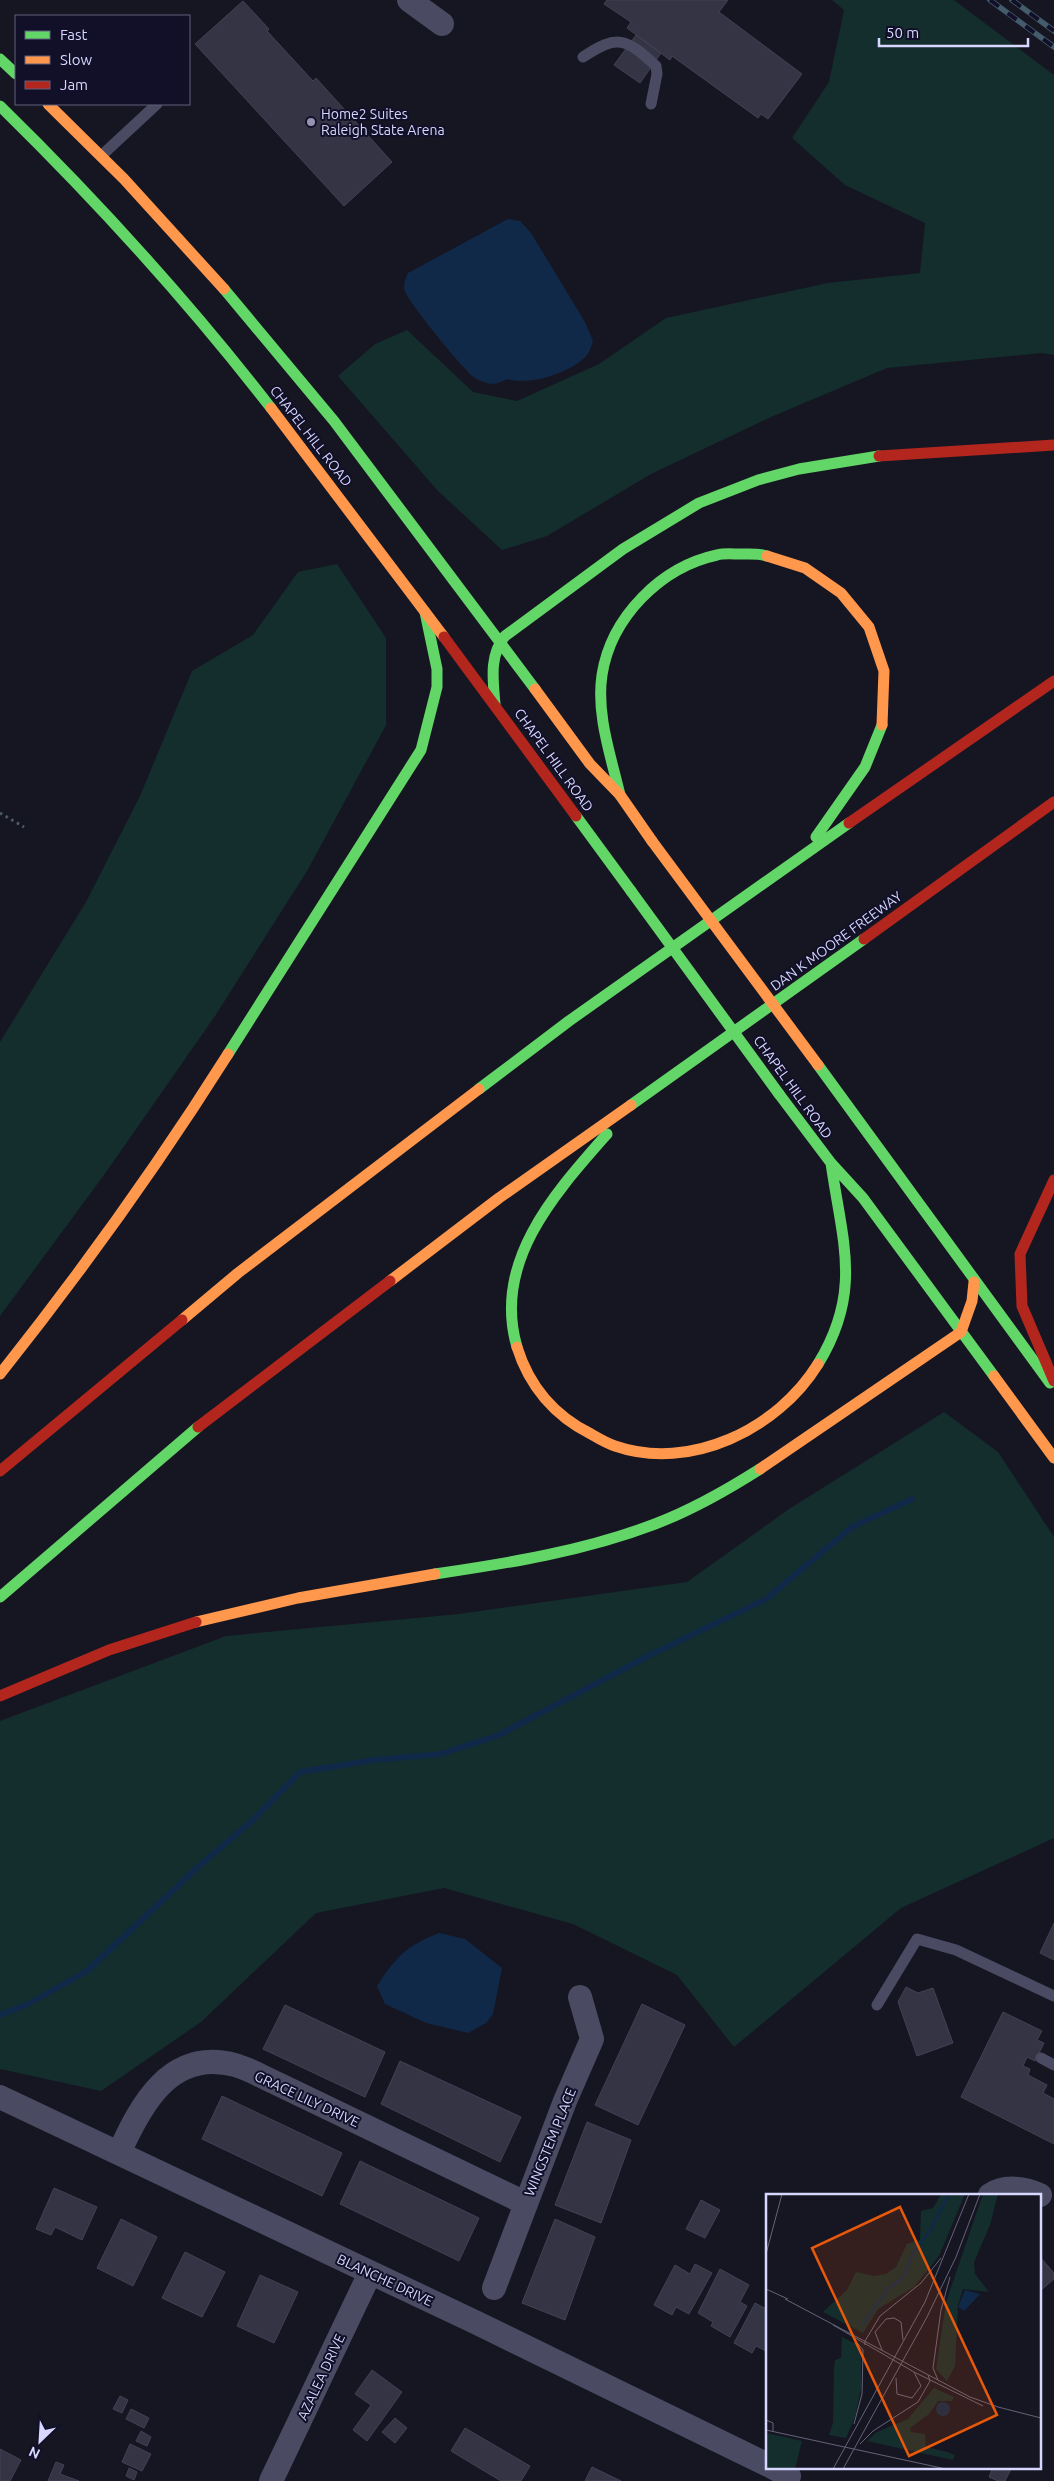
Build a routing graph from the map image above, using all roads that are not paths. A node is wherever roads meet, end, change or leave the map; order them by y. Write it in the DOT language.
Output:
graph roads {
  1 [pos="409,0"];
  2 [pos="442,24"];
  3 [pos="583,57"];
  4 [pos="0,59"];
  5 [pos="15,73"];
  6 [pos="651,104"];
  7 [pos="49,105"];
  8 [pos="156,105"];
  9 [pos="0,106"];
  10 [pos="101,156"];
  11 [pos="1054,446"];
  12 [pos="426,612"];
  13 [pos="501,641"];
  14 [pos="1054,681"];
  15 [pos="494,704"];
  16 [pos="620,795"];
  17 [pos="1054,802"];
  18 [pos="806,852"];
  19 [pos="634,1103"];
  20 [pos="831,1163"];
  21 [pos="1054,1180"];
  22 [pos="974,1282"];
  23 [pos="961,1332"];
  24 [pos="0,1374"];
  25 [pos="1054,1381"];
  26 [pos="1054,1388"];
  27 [pos="1054,1458"];
  28 [pos="0,1471"];
  29 [pos="0,1597"];
  30 [pos="0,1696"];
  31 [pos="1054,1996"];
  32 [pos="580,1997"];
  33 [pos="877,2005"];
  34 [pos="1041,2058"];
  35 [pos="1054,2065"];
  36 [pos="0,2098"];
  37 [pos="119,2153"];
  38 [pos="992,2193"];
  39 [pos="1036,2194"];
  40 [pos="1042,2196"];
  41 [pos="1054,2201"];
  42 [pos="526,2203"];
  43 [pos="370,2273"];
  44 [pos="494,2288"];
  45 [pos="766,2464"];
  46 [pos="271,2481"];
  1 -- 2 [label="street"];
  3 -- 6 [label="lane"];
  4 -- 5 [label="main road"];
  7 -- 10 [label="main road, CHAPEL HILL ROAD"];
  8 -- 10 [label="lane"];
  9 -- 12 [label="main road, CHAPEL HILL ROAD"];
  10 -- 13 [label="main road, CHAPEL HILL ROAD"];
  11 -- 13 [label="main road"];
  12 -- 15 [label="main road, CHAPEL HILL ROAD"];
  12 -- 24 [label="main road"];
  13 -- 15 [label="main road"];
  13 -- 16 [label="main road, CHAPEL HILL ROAD"];
  14 -- 18 [label="main road"];
  15 -- 20 [label="main road, CHAPEL HILL ROAD, bridge"];
  16 -- 18 [label="main road"];
  16 -- 22 [label="main road, CHAPEL HILL ROAD, bridge"];
  17 -- 19 [label="main road, DAN K MOORE FREEWAY"];
  18 -- 28 [label="main road"];
  19 -- 20 [label="main road"];
  19 -- 29 [label="main road"];
  20 -- 23 [label="main road, CHAPEL HILL ROAD"];
  21 -- 25 [label="main road"];
  22 -- 23 [label="main road"];
  22 -- 26 [label="main road, CHAPEL HILL ROAD"];
  23 -- 27 [label="main road, CHAPEL HILL ROAD"];
  23 -- 30 [label="main road"];
  31 -- 33 [label="lane"];
  32 -- 42 [label="street, WINGSTEM PLACE"];
  34 -- 35 [label="lane"];
  36 -- 37 [label="street, BLANCHE DRIVE"];
  37 -- 42 [label="street, GRACE LILY DRIVE"];
  37 -- 43 [label="street, BLANCHE DRIVE"];
  38 -- 39 [label="street"];
  40 -- 41 [label="street"];
  42 -- 44 [label="street, WINGSTEM PLACE"];
  43 -- 45 [label="street, BLANCHE DRIVE"];
  43 -- 46 [label="street, AZALEA DRIVE"];
}
